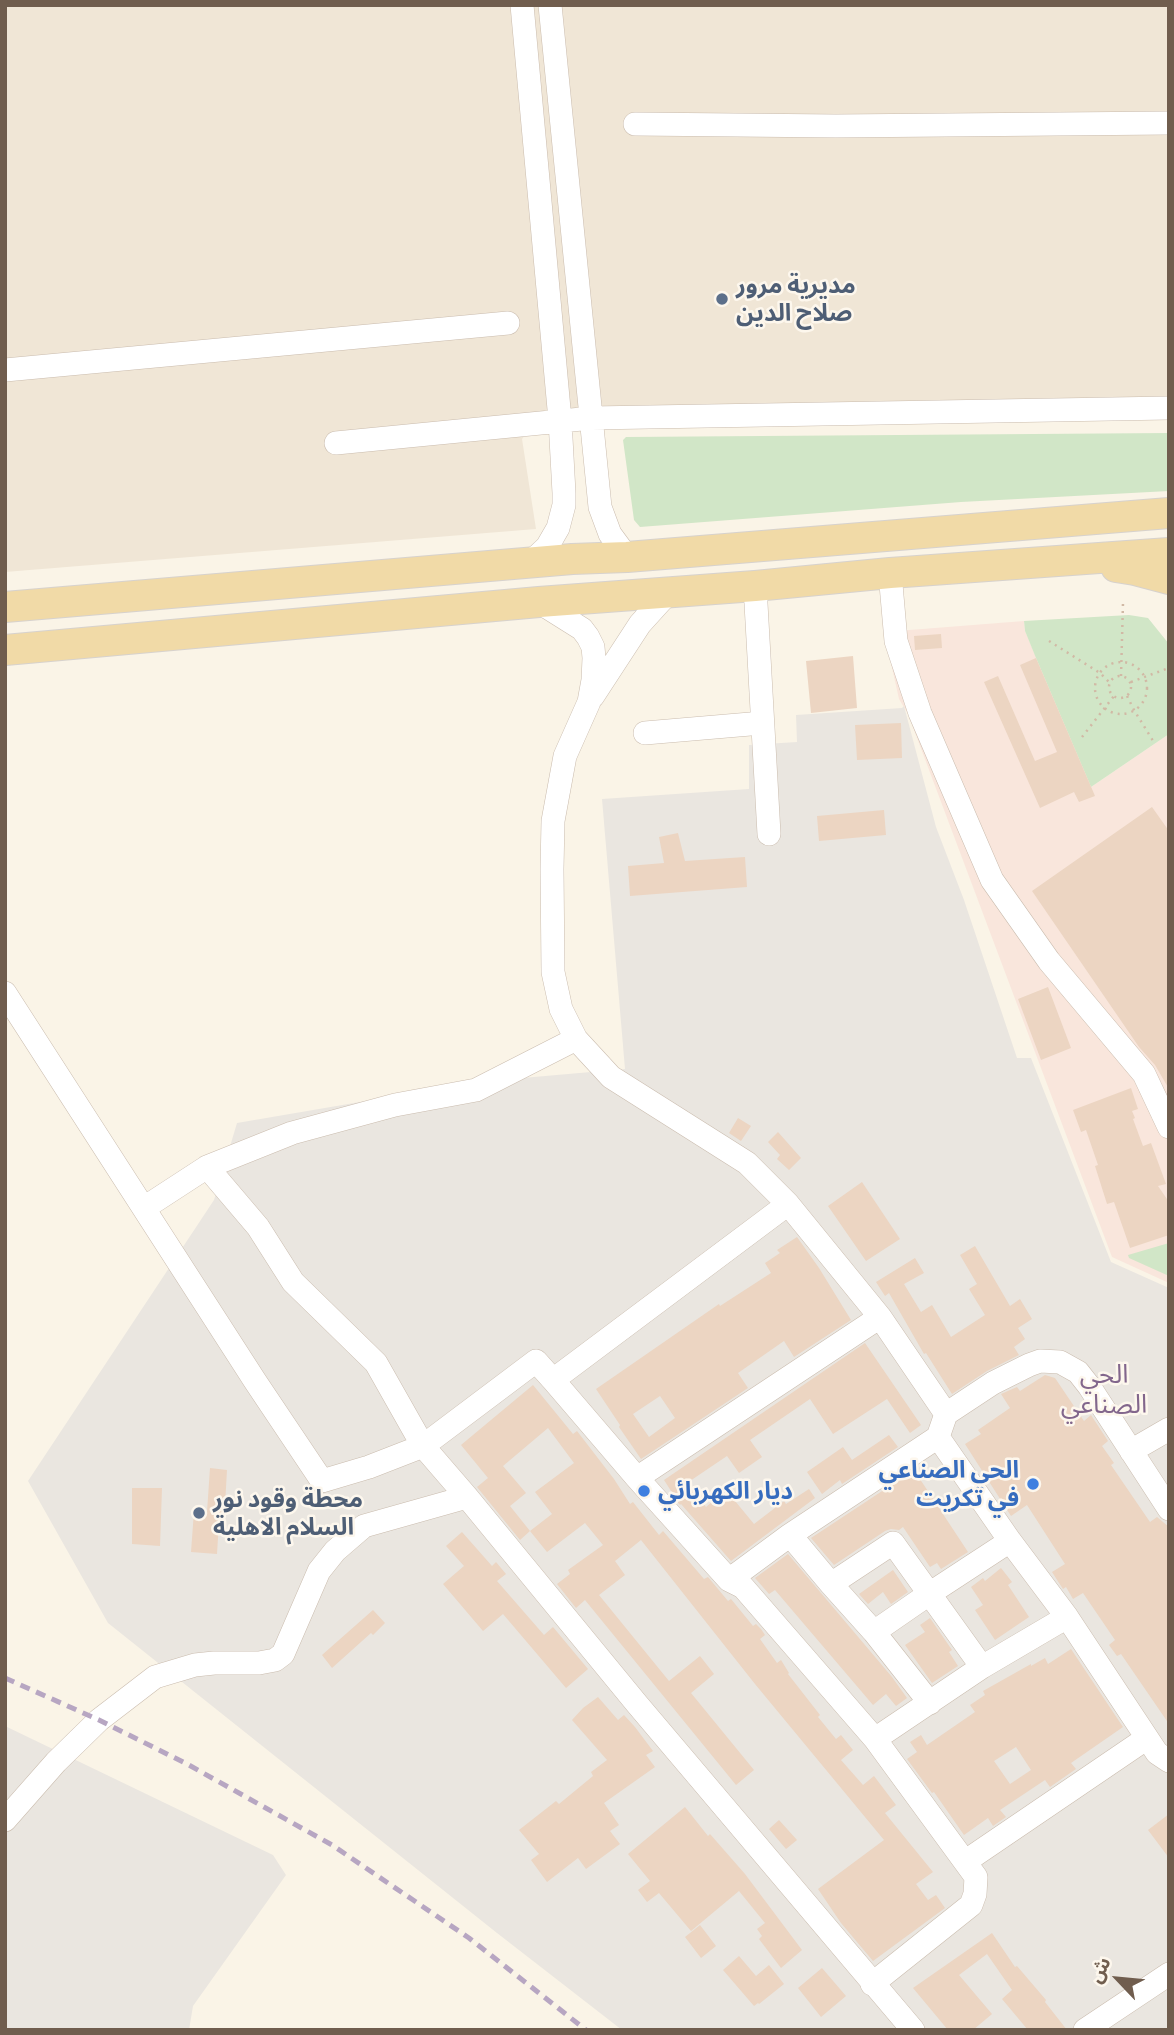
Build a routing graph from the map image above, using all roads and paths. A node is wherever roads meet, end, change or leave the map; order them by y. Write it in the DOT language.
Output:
graph roads {
  1 [pos="522,5"];
  2 [pos="550,5"];
  3 [pos="1169,123"];
  4 [pos="635,124"];
  5 [pos="578,276"];
  6 [pos="547,278"];
  7 [pos="508,323"];
  8 [pos="5,370"];
  9 [pos="1169,408"];
  10 [pos="592,418"];
  11 [pos="560,420"];
  12 [pos="336,443"];
  13 [pos="1167,516"];
  14 [pos="1169,553"];
  15 [pos="627,556"];
  16 [pos="1064,561"];
  17 [pos="531,562"];
  18 [pos="890,573"];
  19 [pos="1169,579"];
  20 [pos="755,586"];
  21 [pos="669,592"];
  22 [pos="73,602"];
  23 [pos="539,602"];
  24 [pos="1124,603"];
  25 [pos="5,607"];
  26 [pos="1049,641"];
  27 [pos="76,645"];
  28 [pos="5,650"];
  29 [pos="1121,662"];
  30 [pos="1166,669"];
  31 [pos="1100,673"];
  32 [pos="1121,676"];
  33 [pos="1145,677"];
  34 [pos="1130,682"];
  35 [pos="1110,683"];
  36 [pos="1114,696"];
  37 [pos="1127,696"];
  38 [pos="589,702"];
  39 [pos="1106,708"];
  40 [pos="1134,710"];
  41 [pos="762,723"];
  42 [pos="645,733"];
  43 [pos="1083,737"];
  44 [pos="1155,744"];
  45 [pos="769,834"];
  46 [pos="5,993"];
  47 [pos="576,1039"];
  48 [pos="1169,1127"];
  49 [pos="207,1167"];
  50 [pos="788,1203"];
  51 [pos="144,1208"];
  52 [pos="880,1317"];
  53 [pos="553,1380"];
  54 [pos="946,1414"];
  55 [pos="1169,1429"];
  56 [pos="938,1437"];
  57 [pos="423,1446"];
  58 [pos="1131,1451"];
  59 [pos="638,1478"];
  60 [pos="467,1497"];
  61 [pos="1169,1509"];
  62 [pos="790,1535"];
  63 [pos="1010,1541"];
  64 [pos="729,1580"];
  65 [pos="831,1584"];
  66 [pos="929,1594"];
  67 [pos="1067,1617"];
  68 [pos="874,1632"];
  69 [pos="982,1667"];
  70 [pos="930,1703"];
  71 [pos="1147,1738"];
  72 [pos="875,1739"];
  73 [pos="1169,1761"];
  74 [pos="5,1820"];
  75 [pos="966,1861"];
  76 [pos="1169,1974"];
  77 [pos="872,1984"];
  78 [pos="913,2030"];
  79 [pos="1085,2030"];
  1 -- 6 [label="street"];
  2 -- 5 [label="street"];
  3 -- 4 [label="street"];
  5 -- 6 [label="street"];
  5 -- 10 [label="street"];
  6 -- 11 [label="street"];
  7 -- 8 [label="street"];
  9 -- 10 [label="street"];
  10 -- 11 [label="street"];
  10 -- 15 [label="street"];
  11 -- 12 [label="street"];
  11 -- 17 [label="street"];
  13 -- 15 [label="main road"];
  14 -- 16 [label="main road"];
  15 -- 17 [label="main road"];
  16 -- 18 [label="main road"];
  16 -- 19 [label="main road"];
  17 -- 22 [label="main road"];
  18 -- 20 [label="main road"];
  18 -- 48 [label="street"];
  20 -- 21 [label="main road"];
  20 -- 41 [label="street"];
  21 -- 23 [label="main road"];
  21 -- 38 [label="street"];
  22 -- 25 [label="main road"];
  22 -- 27 [label="main road"];
  23 -- 27 [label="main road"];
  23 -- 38 [label="street"];
  24 -- 29 [label="path"];
  26 -- 31 [label="path"];
  27 -- 28 [label="main road"];
  29 -- 31 [label="path"];
  29 -- 32 [label="path"];
  29 -- 33 [label="path"];
  30 -- 33 [label="path"];
  31 -- 35 [label="path"];
  31 -- 39 [label="path"];
  32 -- 34 [label="path"];
  32 -- 35 [label="path"];
  33 -- 34 [label="path"];
  33 -- 40 [label="path"];
  34 -- 37 [label="path"];
  35 -- 36 [label="path"];
  36 -- 37 [label="path"];
  36 -- 39 [label="path"];
  37 -- 40 [label="path"];
  38 -- 47 [label="street"];
  39 -- 40 [label="path"];
  39 -- 43 [label="path"];
  40 -- 44 [label="path"];
  41 -- 42 [label="street"];
  41 -- 45 [label="street"];
  46 -- 51 [label="street"];
  47 -- 49 [label="street"];
  47 -- 50 [label="street"];
  49 -- 51 [label="street"];
  49 -- 57 [label="street"];
  50 -- 52 [label="street"];
  50 -- 53 [label="street"];
  51 -- 57 [label="street"];
  52 -- 54 [label="street"];
  52 -- 59 [label="street"];
  53 -- 57 [label="street"];
  53 -- 59 [label="street"];
  54 -- 56 [label="street"];
  54 -- 58 [label="street"];
  55 -- 58 [label="street"];
  56 -- 62 [label="street"];
  56 -- 63 [label="street"];
  57 -- 60 [label="street"];
  58 -- 61 [label="street"];
  59 -- 64 [label="street"];
  60 -- 74 [label="street"];
  60 -- 77 [label="street"];
  62 -- 64 [label="street"];
  62 -- 65 [label="street"];
  63 -- 66 [label="street"];
  63 -- 67 [label="street"];
  64 -- 72 [label="street"];
  65 -- 66 [label="street"];
  65 -- 68 [label="street"];
  66 -- 68 [label="street"];
  66 -- 69 [label="street"];
  67 -- 69 [label="street"];
  67 -- 71 [label="street"];
  68 -- 70 [label="street"];
  69 -- 70 [label="street"];
  70 -- 72 [label="street"];
  71 -- 73 [label="street"];
  71 -- 75 [label="street"];
  72 -- 75 [label="street"];
  75 -- 77 [label="street"];
  76 -- 79 [label="street"];
  77 -- 78 [label="street"];
}
